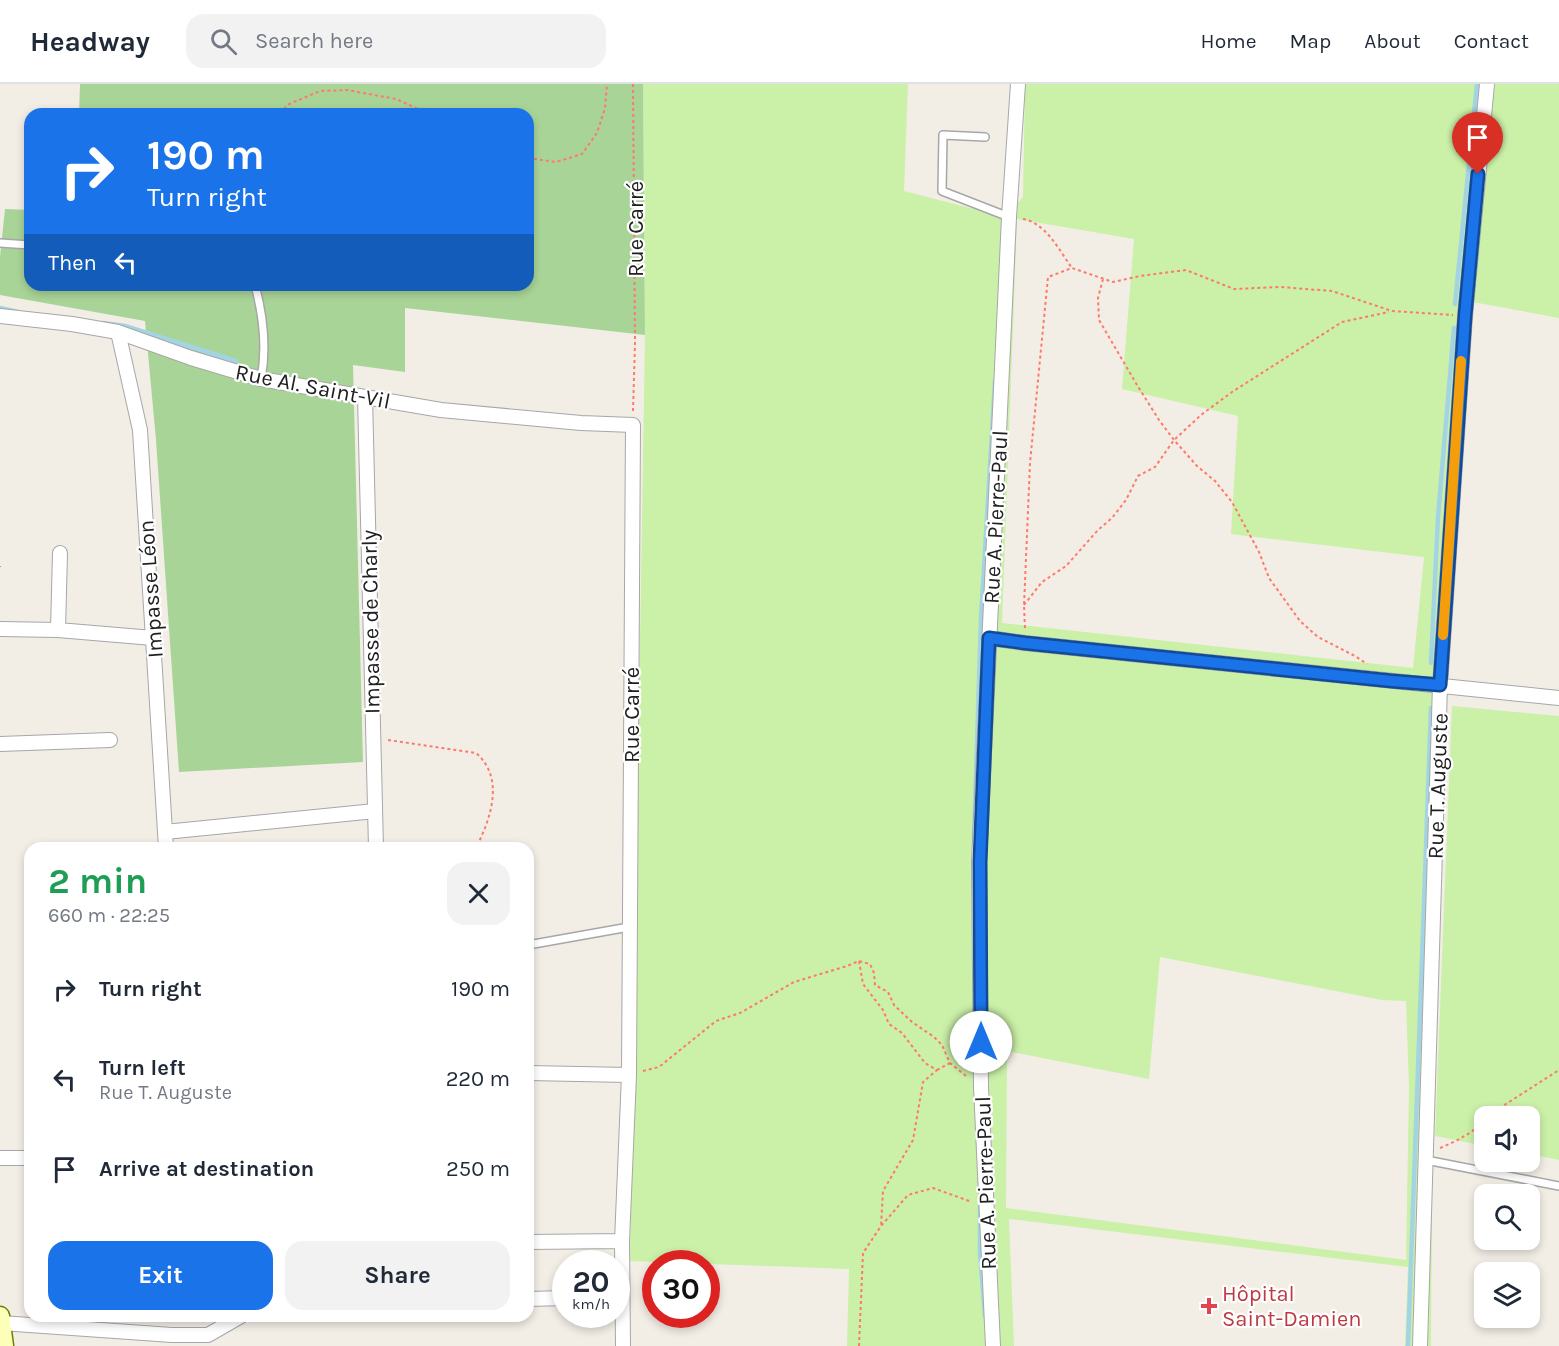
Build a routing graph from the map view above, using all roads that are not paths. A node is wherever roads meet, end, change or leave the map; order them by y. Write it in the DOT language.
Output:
graph roads {
  1 [pos="1018,84"];
  2 [pos="1487,84"];
  3 [pos="986,137"];
  4 [pos="1009,217"];
  5 [pos="0,243"];
  6 [pos="24,245"];
  7 [pos="257,291"];
  8 [pos="0,316"];
  9 [pos="118,332"];
  10 [pos="261,379"];
  11 [pos="364,397"];
  12 [pos="633,425"];
  13 [pos="60,553"];
  14 [pos="0,629"];
  15 [pos="58,630"];
  16 [pos="153,638"];
  17 [pos="989,638"];
  18 [pos="1440,685"];
  19 [pos="1559,698"];
  20 [pos="110,740"];
  21 [pos="0,744"];
  22 [pos="375,811"];
  23 [pos="165,832"];
  24 [pos="166,842"];
  25 [pos="376,842"];
  26 [pos="629,927"];
  27 [pos="534,944"];
  28 [pos="534,1073"];
  29 [pos="629,1075"];
  30 [pos="1426,1157"];
  31 [pos="0,1158"];
  32 [pos="24,1158"];
  33 [pos="1559,1186"];
  34 [pos="622,1241"];
  35 [pos="534,1242"];
  36 [pos="622,1250"];
  37 [pos="552,1298"];
  38 [pos="534,1299"];
  39 [pos="0,1317"];
  40 [pos="231,1322"];
  41 [pos="1,1323"];
  42 [pos="622,1328"];
  43 [pos="4,1346"];
  44 [pos="623,1346"];
  45 [pos="993,1346"];
  46 [pos="1420,1346"];
  1 -- 4 [label="street, Rue A. Pierre-Paul"];
  2 -- 18 [label="street, Rue T. Auguste"];
  3 -- 4 [label="lane"];
  4 -- 17 [label="street, Rue A. Pierre-Paul"];
  5 -- 6 [label="lane"];
  7 -- 10 [label="lane"];
  8 -- 9 [label="street, Rue Al. Saint-Vil"];
  9 -- 10 [label="street, Rue Al. Saint-Vil"];
  9 -- 16 [label="street, Impasse Léon"];
  10 -- 11 [label="street, Rue Al. Saint-Vil"];
  11 -- 12 [label="street, Rue Al. Saint-Vil"];
  11 -- 22 [label="street, Impasse de Charly"];
  12 -- 26 [label="street, Rue Carré"];
  13 -- 15 [label="street"];
  14 -- 15 [label="street"];
  15 -- 16 [label="street"];
  16 -- 23 [label="street, Impasse Léon"];
  17 -- 18 [label="street"];
  17 -- 45 [label="street, Rue A. Pierre-Paul"];
  18 -- 19 [label="street"];
  18 -- 30 [label="street, Rue T. Auguste"];
  20 -- 21 [label="street"];
  22 -- 23 [label="street"];
  22 -- 25 [label="street, Impasse de Charly"];
  23 -- 24 [label="street, Impasse Léon"];
  26 -- 27 [label="lane"];
  26 -- 29 [label="street, Rue Carré"];
  28 -- 29 [label="street"];
  29 -- 34 [label="street, Rue Carré"];
  30 -- 33 [label="lane"];
  30 -- 46 [label="street, Rue T. Auguste"];
  31 -- 32 [label="street"];
  34 -- 35 [label="street"];
  34 -- 36 [label="street, Rue Carré"];
  37 -- 38 [label="street"];
  39 -- 41 [label="main road"];
  40 -- 41 [label="street"];
  41 -- 43 [label="main road"];
  42 -- 44 [label="street, Rue Carré"];
}
